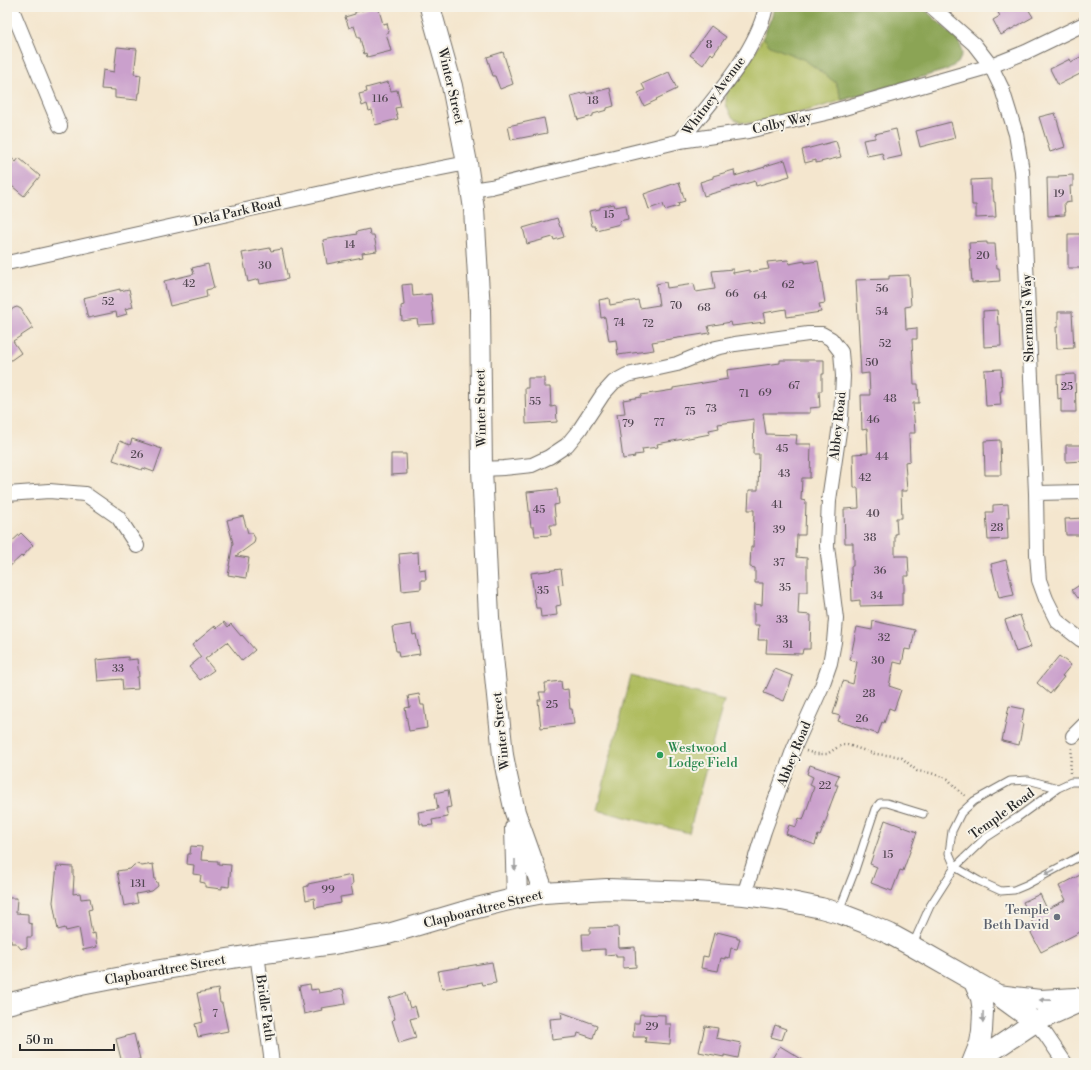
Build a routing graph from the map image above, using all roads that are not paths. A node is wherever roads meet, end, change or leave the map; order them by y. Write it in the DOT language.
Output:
graph roads {
  1 [pos="11,7"];
  2 [pos="430,7"];
  3 [pos="766,7"];
  4 [pos="932,7"];
  5 [pos="1084,24"];
  6 [pos="991,66"];
  7 [pos="60,126"];
  8 [pos="680,141"];
  9 [pos="467,163"];
  10 [pos="471,190"];
  11 [pos="7,263"];
  12 [pos="482,469"];
  13 [pos="1084,492"];
  14 [pos="1036,493"];
  15 [pos="7,494"];
  16 [pos="137,546"];
  17 [pos="1084,641"];
  18 [pos="1084,725"];
  19 [pos="1074,736"];
  20 [pos="1084,782"];
  21 [pos="1058,788"];
  22 [pos="515,812"];
  23 [pos="923,814"];
  24 [pos="1084,854"];
  25 [pos="955,867"];
  26 [pos="544,893"];
  27 [pos="744,895"];
  28 [pos="517,898"];
  29 [pos="839,913"];
  30 [pos="912,946"];
  31 [pos="257,954"];
  32 [pos="973,980"];
  33 [pos="998,995"];
  34 [pos="1084,998"];
  35 [pos="7,1004"];
  36 [pos="1035,1022"];
  37 [pos="272,1063"];
  38 [pos="973,1063"];
  39 [pos="1065,1063"];
  1 -- 7 [label="street"];
  2 -- 9 [label="street, Winter Street"];
  3 -- 8 [label="street, Whitney Avenue"];
  4 -- 6 [label="street, Sherman's Way"];
  5 -- 6 [label="street, Colby Way"];
  6 -- 8 [label="street, Colby Way"];
  6 -- 14 [label="street, Sherman's Way"];
  8 -- 10 [label="street, Colby Way"];
  9 -- 10 [label="street, Winter Street"];
  9 -- 11 [label="street, Dela Park Road"];
  10 -- 12 [label="street, Winter Street"];
  12 -- 22 [label="street, Winter Street"];
  12 -- 27 [label="street, Abbey Road"];
  13 -- 14 [label="street"];
  14 -- 17 [label="street, Sherman's Way"];
  15 -- 16 [label="street"];
  18 -- 19 [label="street"];
  20 -- 21 [label="lane, Temple Road"];
  21 -- 25 [label="lane, Temple Road"];
  21 -- 25 [label="lane"];
  22 -- 26 [label="street, Winter Street"];
  22 -- 28 [label="street, Winter Street, one-way"];
  23 -- 29 [label="lane"];
  24 -- 25 [label="lane, one-way"];
  25 -- 30 [label="lane, Temple Road"];
  26 -- 27 [label="street, Clapboardtree Street"];
  26 -- 28 [label="street, Clapboardtree Street"];
  27 -- 29 [label="street, Clapboardtree Street"];
  28 -- 31 [label="street, Clapboardtree Street"];
  29 -- 30 [label="street, Clapboardtree Street"];
  30 -- 32 [label="street, Clapboardtree Street"];
  31 -- 35 [label="street, Clapboardtree Street"];
  31 -- 37 [label="street, Bridle Path"];
  32 -- 33 [label="street, Clapboardtree Street"];
  32 -- 38 [label="street, one-way"];
  34 -- 33 [label="street, one-way"];
  33 -- 36 [label="street, Clapboardtree Street"];
  34 -- 36 [label="street"];
  36 -- 38 [label="street"];
  36 -- 39 [label="street"];
}
